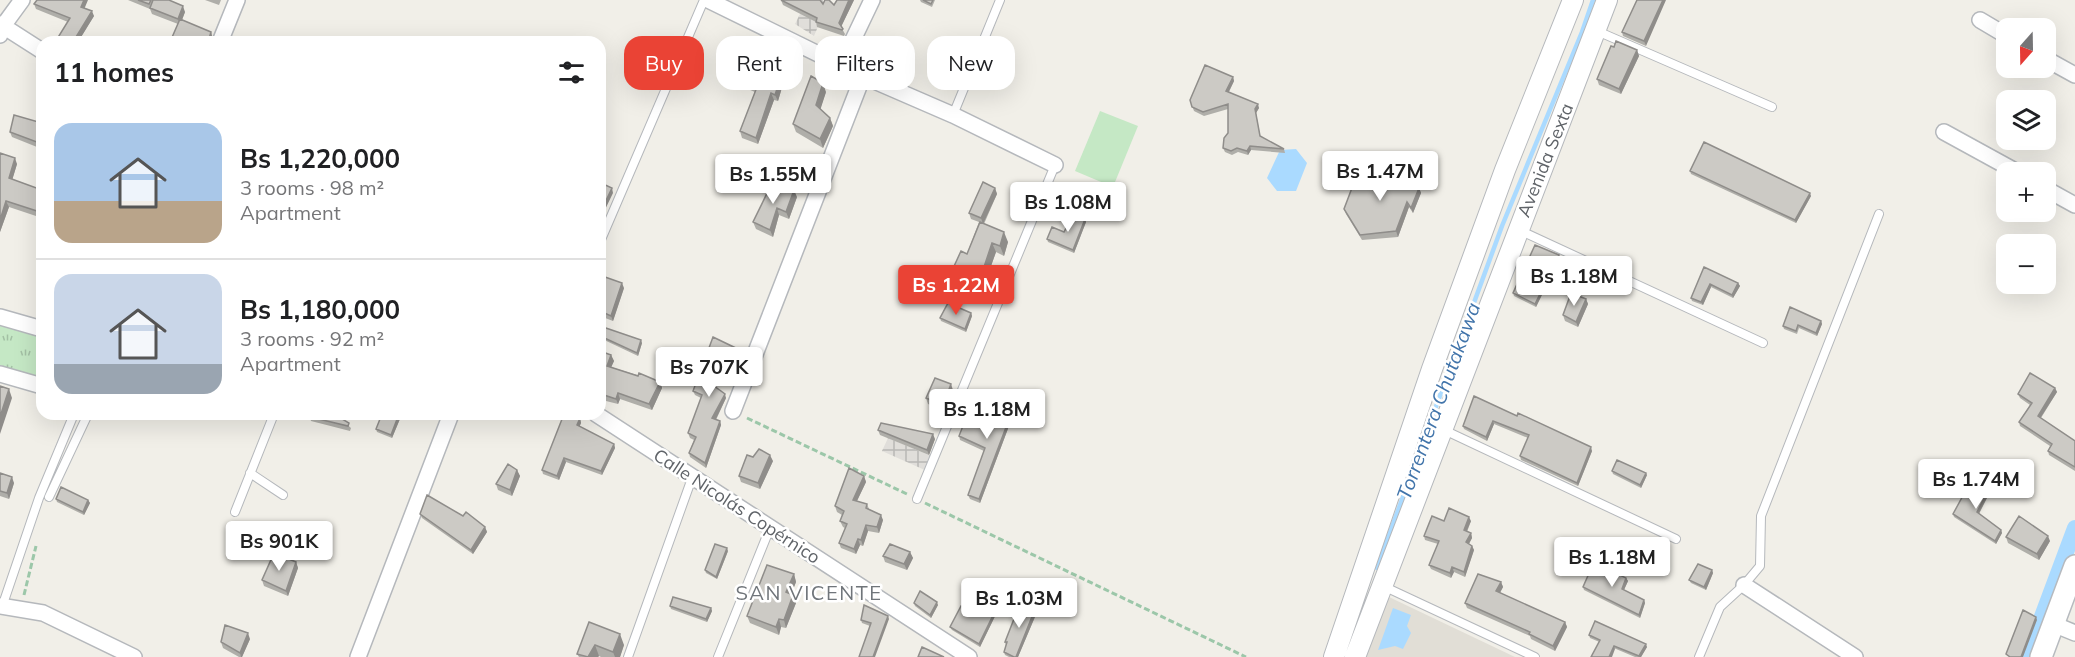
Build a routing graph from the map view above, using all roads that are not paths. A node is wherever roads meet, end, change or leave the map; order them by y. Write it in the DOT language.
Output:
graph roads {
  1 [pos="22,0"];
  2 [pos="237,0"];
  3 [pos="706,0"];
  4 [pos="872,0"];
  5 [pos="1000,0"];
  6 [pos="1607,0"];
  7 [pos="1570,1"];
  8 [pos="1980,20"];
  9 [pos="1,29"];
  10 [pos="1996,29"];
  11 [pos="1596,31"];
  12 [pos="222,36"];
  13 [pos="855,36"];
  14 [pos="36,48"];
  15 [pos="815,52"];
  16 [pos="2056,64"];
  17 [pos="2075,75"];
  18 [pos="857,90"];
  19 [pos="895,90"];
  20 [pos="1772,107"];
  21 [pos="953,115"];
  22 [pos="1944,132"];
  23 [pos="1999,162"];
  24 [pos="1055,165"];
  25 [pos="2056,195"];
  26 [pos="2075,205"];
  27 [pos="1879,214"];
  28 [pos="606,228"];
  29 [pos="1518,229"];
  30 [pos="0,317"];
  31 [pos="36,327"];
  32 [pos="1763,343"];
  33 [pos="0,374"];
  34 [pos="36,384"];
  35 [pos="733,411"];
  36 [pos="72,420"];
  37 [pos="85,420"];
  38 [pos="272,420"];
  39 [pos="449,420"];
  40 [pos="605,420"];
  41 [pos="1441,429"];
  42 [pos="250,473"];
  43 [pos="692,478"];
  44 [pos="283,495"];
  45 [pos="49,498"];
  46 [pos="917,499"];
  47 [pos="235,512"];
  48 [pos="770,528"];
  49 [pos="1676,539"];
  50 [pos="2075,566"];
  51 [pos="1371,580"];
  52 [pos="1744,585"];
  53 [pos="1,607"];
  54 [pos="2053,624"];
  55 [pos="2075,633"];
  56 [pos="134,657"];
  57 [pos="358,657"];
  58 [pos="628,657"];
  59 [pos="718,657"];
  60 [pos="969,657"];
  61 [pos="1334,657"];
  62 [pos="1355,657"];
  63 [pos="1535,657"];
  64 [pos="1700,657"];
  65 [pos="1855,657"];
  66 [pos="2041,657"];
  1 -- 9 [label="street"];
  2 -- 12 [label="street"];
  3 -- 15 [label="street"];
  3 -- 28 [label="lane"];
  4 -- 13 [label="street"];
  5 -- 21 [label="lane"];
  6 -- 11 [label="street, Avenida Sexta"];
  7 -- 51 [label="street, Avenida Sexta"];
  8 -- 10 [label="street"];
  9 -- 14 [label="street"];
  11 -- 20 [label="lane"];
  11 -- 29 [label="street, Avenida Sexta"];
  16 -- 17 [label="street"];
  18 -- 35 [label="street"];
  19 -- 21 [label="street"];
  21 -- 24 [label="street"];
  22 -- 23 [label="street"];
  24 -- 46 [label="lane"];
  25 -- 26 [label="street"];
  27 -- 52 [label="lane"];
  29 -- 32 [label="lane"];
  29 -- 41 [label="street, Avenida Sexta"];
  30 -- 31 [label="street"];
  33 -- 34 [label="street"];
  36 -- 53 [label="lane"];
  37 -- 45 [label="lane"];
  38 -- 42 [label="lane"];
  39 -- 57 [label="street"];
  40 -- 43 [label="street, Calle Nicolás Copérnico"];
  41 -- 49 [label="lane"];
  41 -- 51 [label="street, Avenida Sexta"];
  42 -- 44 [label="lane"];
  42 -- 47 [label="lane"];
  43 -- 48 [label="street, Calle Nicolás Copérnico"];
  43 -- 58 [label="lane"];
  48 -- 59 [label="lane"];
  48 -- 60 [label="street, Calle Nicolás Copérnico"];
  50 -- 54 [label="main road"];
  51 -- 61 [label="street, Avenida Sexta"];
  51 -- 62 [label="street, Avenida Sexta"];
  51 -- 63 [label="lane"];
  52 -- 64 [label="lane"];
  52 -- 65 [label="street"];
  53 -- 56 [label="street"];
  54 -- 55 [label="street"];
  54 -- 66 [label="main road"];
}
